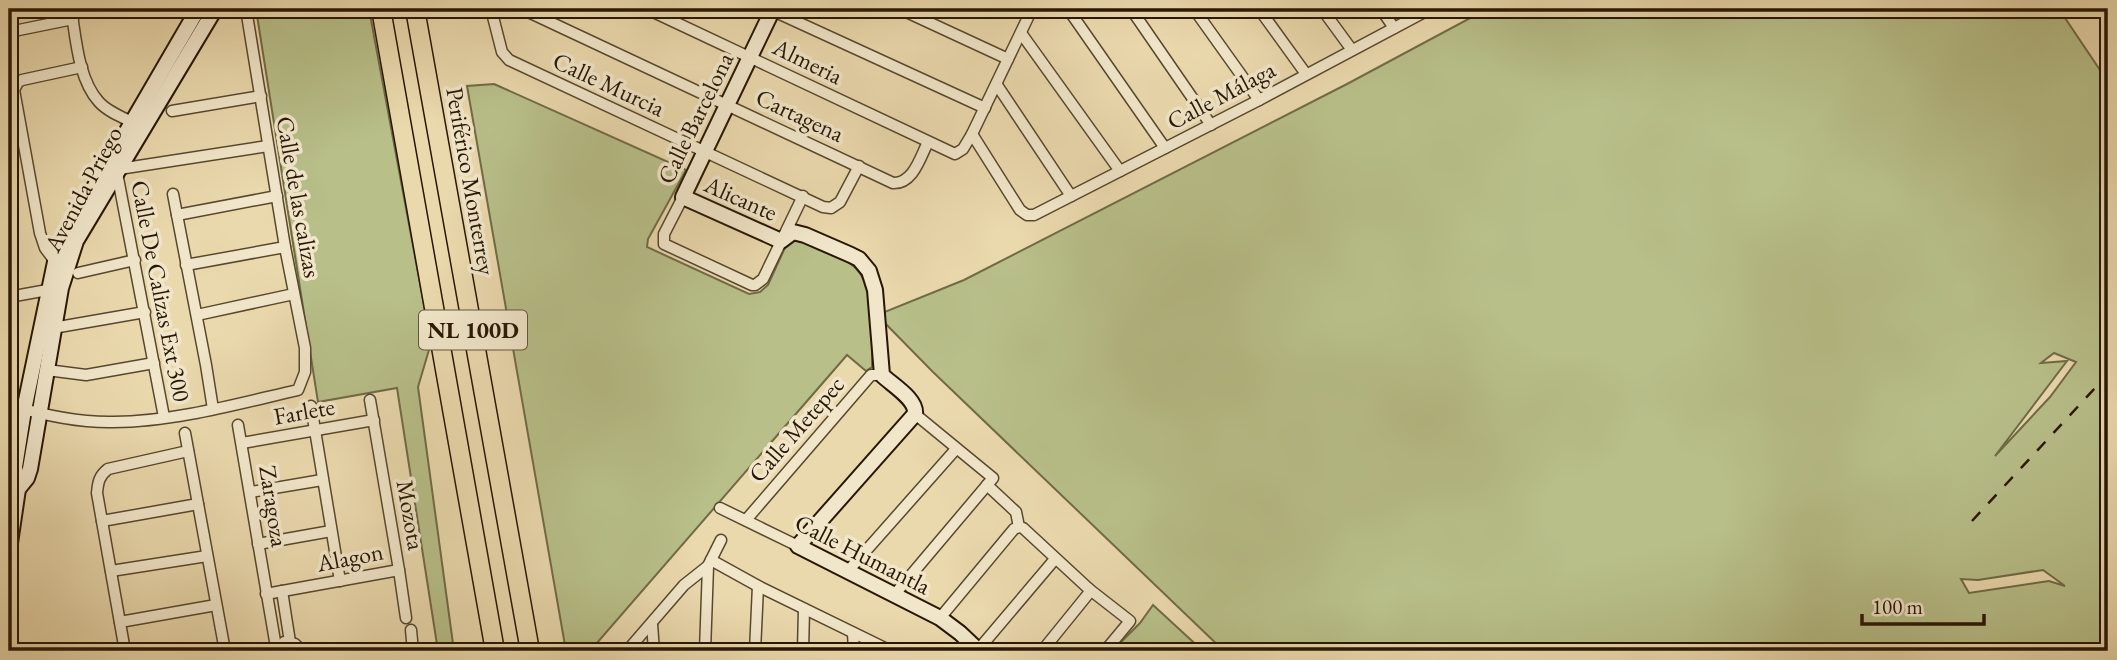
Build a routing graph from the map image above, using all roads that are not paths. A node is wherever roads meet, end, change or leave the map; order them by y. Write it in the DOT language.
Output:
graph roads {
  1 [pos="133,9"];
  2 [pos="198,9"];
  3 [pos="215,9"];
  4 [pos="246,9"];
  5 [pos="381,9"];
  6 [pos="415,9"];
  7 [pos="491,9"];
  8 [pos="522,9"];
  9 [pos="647,9"];
  10 [pos="771,9"];
  11 [pos="900,9"];
  12 [pos="1068,9"];
  13 [pos="1131,9"];
  14 [pos="1194,9"];
  15 [pos="1259,9"];
  16 [pos="1322,9"];
  17 [pos="1381,9"];
  18 [pos="1430,9"];
  19 [pos="1027,10"];
  20 [pos="114,12"];
  21 [pos="72,14"];
  22 [pos="1394,28"];
  23 [pos="9,33"];
  24 [pos="1021,33"];
  25 [pos="1352,50"];
  26 [pos="751,56"];
  27 [pos="1008,60"];
  28 [pos="82,67"];
  29 [pos="1306,74"];
  30 [pos="997,85"];
  31 [pos="261,96"];
  32 [pos="1259,100"];
  33 [pos="728,104"];
  34 [pos="985,108"];
  35 [pos="172,111"];
  36 [pos="138,125"];
  37 [pos="1211,125"];
  38 [pos="972,134"];
  39 [pos="928,142"];
  40 [pos="268,146"];
  41 [pos="1165,148"];
  42 [pos="704,152"];
  43 [pos="859,166"];
  44 [pos="118,171"];
  45 [pos="1120,171"];
  46 [pos="173,194"];
  47 [pos="1071,196"];
  48 [pos="276,197"];
  49 [pos="683,197"];
  50 [pos="803,197"];
  51 [pos="177,215"];
  52 [pos="781,241"];
  53 [pos="285,247"];
  54 [pos="135,260"];
  55 [pos="186,265"];
  56 [pos="66,269"];
  57 [pos="55,289"];
  58 [pos="294,294"];
  59 [pos="9,297"];
  60 [pos="145,313"];
  61 [pos="197,315"];
  62 [pos="53,328"];
  63 [pos="154,363"];
  64 [pos="47,370"];
  65 [pos="882,375"];
  66 [pos="370,400"];
  67 [pos="9,405"];
  68 [pos="311,406"];
  69 [pos="213,409"];
  70 [pos="24,410"];
  71 [pos="39,414"];
  72 [pos="915,414"];
  73 [pos="164,417"];
  74 [pos="374,420"];
  75 [pos="238,425"];
  76 [pos="315,430"];
  77 [pos="185,433"];
  78 [pos="242,443"];
  79 [pos="956,449"];
  80 [pos="188,452"];
  81 [pos="13,454"];
  82 [pos="322,480"];
  83 [pos="987,485"];
  84 [pos="18,489"];
  85 [pos="251,492"];
  86 [pos="198,503"];
  87 [pos="720,508"];
  88 [pos="746,520"];
  89 [pos="102,521"];
  90 [pos="1019,527"];
  91 [pos="331,531"];
  92 [pos="721,540"];
  93 [pos="258,544"];
  94 [pos="798,546"];
  95 [pos="9,550"];
  96 [pos="207,556"];
  97 [pos="1055,559"];
  98 [pos="710,563"];
  99 [pos="400,569"];
  100 [pos="848,571"];
  101 [pos="111,572"];
  102 [pos="340,581"];
  103 [pos="758,586"];
  104 [pos="1089,589"];
  105 [pos="282,591"];
  106 [pos="266,594"];
  107 [pos="895,594"];
  108 [pos="216,605"];
  109 [pos="804,609"];
  110 [pos="405,618"];
  111 [pos="940,618"];
  112 [pos="120,622"];
  113 [pos="652,624"];
  114 [pos="411,630"];
  115 [pos="853,633"];
  116 [pos="290,642"];
  117 [pos="275,649"];
  118 [pos="979,650"];
  119 [pos="125,651"];
  120 [pos="225,651"];
  121 [pos="302,651"];
  122 [pos="413,651"];
  123 [pos="495,651"];
  124 [pos="530,651"];
  125 [pos="627,651"];
  126 [pos="654,651"];
  127 [pos="705,651"];
  128 [pos="755,651"];
  129 [pos="803,651"];
  130 [pos="853,651"];
  131 [pos="891,651"];
  132 [pos="1042,651"];
  133 [pos="1105,651"];
  1 -- 20 [label="street"];
  2 -- 36 [label="street, Avenida Priego"];
  3 -- 36 [label="street, Avenida Priego"];
  4 -- 31 [label="street, Calle de las calizas"];
  5 -- 123 [label="highway, NL 100D"];
  6 -- 124 [label="highway, Periférico Monterrey / NL 100D"];
  7 -- 42 [label="street, Calle Murcia"];
  8 -- 33 [label="street, Cartagena"];
  9 -- 26 [label="street, Almeria"];
  10 -- 26 [label="street, Calle Barcelona"];
  10 -- 34 [label="street"];
  11 -- 27 [label="street"];
  12 -- 41 [label="street"];
  13 -- 37 [label="street"];
  14 -- 32 [label="street"];
  15 -- 29 [label="street"];
  16 -- 25 [label="street"];
  17 -- 22 [label="street"];
  18 -- 22 [label="street, Calle Málaga"];
  19 -- 24 [label="street"];
  21 -- 23 [label="street"];
  21 -- 28 [label="street"];
  22 -- 25 [label="street, Calle Málaga"];
  24 -- 27 [label="street"];
  24 -- 45 [label="street"];
  25 -- 29 [label="street, Calle Málaga"];
  26 -- 33 [label="street, Calle Barcelona"];
  26 -- 39 [label="street, Almeria"];
  27 -- 30 [label="street"];
  28 -- 36 [label="street"];
  28 -- 56 [label="street"];
  29 -- 32 [label="street, Calle Málaga"];
  30 -- 34 [label="street"];
  30 -- 47 [label="street"];
  31 -- 35 [label="street"];
  31 -- 40 [label="street, Calle de las calizas"];
  32 -- 37 [label="street, Calle Málaga"];
  33 -- 42 [label="street, Calle Barcelona"];
  33 -- 43 [label="street, Cartagena"];
  34 -- 38 [label="street"];
  36 -- 44 [label="street, Avenida Priego"];
  36 -- 56 [label="street, Avenida Priego"];
  37 -- 41 [label="street, Calle Málaga"];
  38 -- 39 [label="street, Almeria"];
  38 -- 47 [label="street, Calle Málaga"];
  39 -- 43 [label="street, Cartagena"];
  40 -- 44 [label="street"];
  40 -- 48 [label="street, Calle de las calizas"];
  41 -- 45 [label="street, Calle Málaga"];
  42 -- 49 [label="street, Calle Barcelona"];
  42 -- 50 [label="street, Calle Murcia"];
  43 -- 50 [label="street, Calle Murcia"];
  44 -- 54 [label="street, Calle De Calizas Ext 300"];
  44 -- 56 [label="street, Avenida Priego"];
  45 -- 47 [label="street, Calle Málaga"];
  46 -- 51 [label="street"];
  48 -- 51 [label="street"];
  48 -- 53 [label="street, Calle de las calizas"];
  49 -- 52 [label="street, Alicante"];
  49 -- 52 [label="street, Calle Barcelona"];
  50 -- 52 [label="street"];
  51 -- 55 [label="street"];
  52 -- 65 [label="street"];
  53 -- 55 [label="street"];
  53 -- 58 [label="street, Calle de las calizas"];
  54 -- 56 [label="street"];
  54 -- 60 [label="street, Calle De Calizas Ext 300"];
  55 -- 61 [label="street"];
  56 -- 57 [label="street, Avenida Priego"];
  57 -- 59 [label="street"];
  57 -- 62 [label="street, Avenida Priego"];
  57 -- 70 [label="street, Avenida Priego"];
  58 -- 61 [label="street"];
  58 -- 69 [label="street, Calle de las calizas"];
  60 -- 62 [label="street"];
  60 -- 63 [label="street, Calle De Calizas Ext 300"];
  61 -- 69 [label="street"];
  62 -- 64 [label="street, Avenida Priego"];
  63 -- 64 [label="street"];
  63 -- 73 [label="street, Calle De Calizas Ext 300"];
  64 -- 71 [label="street, Avenida Priego"];
  65 -- 72 [label="street"];
  65 -- 88 [label="street, Calle Metepec"];
  66 -- 74 [label="street, Mozota"];
  67 -- 70 [label="street"];
  68 -- 76 [label="street"];
  69 -- 73 [label="street"];
  70 -- 71 [label="street"];
  70 -- 81 [label="street, Avenida Priego"];
  71 -- 73 [label="street"];
  71 -- 84 [label="street, Avenida Priego"];
  72 -- 79 [label="street"];
  72 -- 94 [label="street"];
  74 -- 76 [label="street, Farlete"];
  74 -- 99 [label="street, Mozota"];
  75 -- 78 [label="street, Zaragoza"];
  76 -- 78 [label="street, Farlete"];
  76 -- 82 [label="street"];
  77 -- 80 [label="street"];
  78 -- 85 [label="street, Zaragoza"];
  79 -- 83 [label="street"];
  79 -- 100 [label="street"];
  80 -- 86 [label="street"];
  80 -- 89 [label="street"];
  81 -- 84 [label="street, Avenida Priego"];
  82 -- 85 [label="street"];
  82 -- 91 [label="street"];
  83 -- 90 [label="street"];
  83 -- 107 [label="street"];
  84 -- 95 [label="street, Avenida Priego"];
  85 -- 93 [label="street, Zaragoza"];
  86 -- 89 [label="street"];
  86 -- 96 [label="street"];
  87 -- 88 [label="street, Calle Humantla"];
  88 -- 94 [label="street, Calle Humantla"];
  89 -- 101 [label="street"];
  90 -- 97 [label="street"];
  90 -- 111 [label="street"];
  91 -- 93 [label="street"];
  91 -- 102 [label="street"];
  92 -- 98 [label="street"];
  93 -- 106 [label="street, Zaragoza"];
  94 -- 100 [label="street, Calle Humantla"];
  96 -- 101 [label="street"];
  96 -- 108 [label="street"];
  97 -- 104 [label="street"];
  97 -- 118 [label="street"];
  98 -- 103 [label="street"];
  98 -- 113 [label="street"];
  98 -- 127 [label="street"];
  99 -- 102 [label="street, Alagon"];
  99 -- 110 [label="street, Mozota"];
  100 -- 107 [label="street, Calle Humantla"];
  101 -- 112 [label="street"];
  102 -- 105 [label="street, Alagon"];
  103 -- 109 [label="street"];
  103 -- 128 [label="street"];
  104 -- 132 [label="street"];
  104 -- 133 [label="street"];
  105 -- 106 [label="street, Alagon"];
  105 -- 116 [label="street"];
  106 -- 117 [label="street, Zaragoza"];
  107 -- 111 [label="street, Calle Humantla"];
  108 -- 112 [label="street"];
  108 -- 120 [label="street"];
  109 -- 115 [label="street"];
  109 -- 129 [label="street"];
  111 -- 118 [label="street, Calle Humantla"];
  112 -- 119 [label="street"];
  113 -- 125 [label="street"];
  113 -- 126 [label="street"];
  114 -- 122 [label="street"];
  115 -- 130 [label="street"];
  115 -- 131 [label="street"];
  116 -- 117 [label="street"];
  116 -- 121 [label="street"];
}
